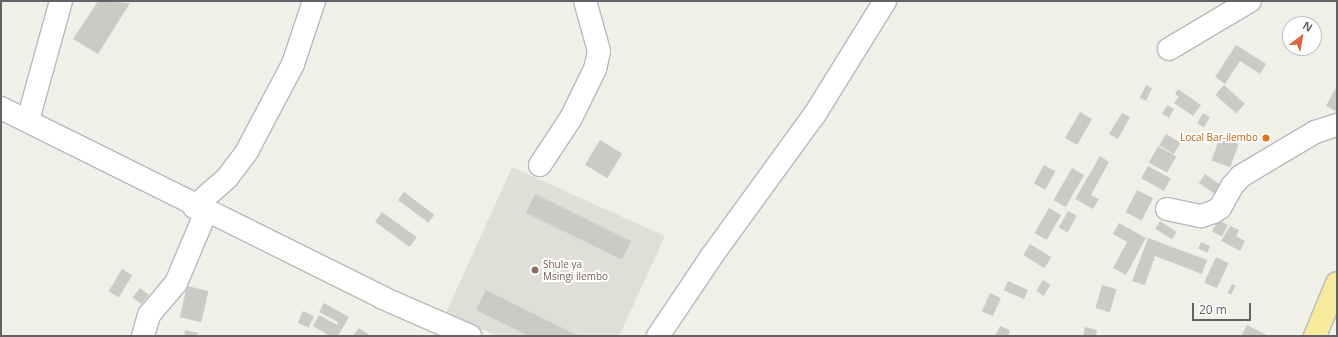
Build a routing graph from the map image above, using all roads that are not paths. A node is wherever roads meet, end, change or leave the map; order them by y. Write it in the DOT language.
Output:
graph roads {
  1 [pos="61,1"];
  2 [pos="314,1"];
  3 [pos="585,1"];
  4 [pos="885,1"];
  5 [pos="1250,1"];
  6 [pos="1169,49"];
  7 [pos="1,108"];
  8 [pos="28,120"];
  9 [pos="1337,125"];
  10 [pos="540,165"];
  11 [pos="200,209"];
  12 [pos="1167,209"];
  13 [pos="1337,283"];
  14 [pos="143,336"];
  15 [pos="470,336"];
  16 [pos="658,336"];
  17 [pos="1315,336"];
  1 -- 8 [label="street"];
  2 -- 11 [label="street"];
  3 -- 10 [label="street"];
  4 -- 16 [label="street"];
  5 -- 6 [label="street"];
  7 -- 8 [label="street"];
  8 -- 11 [label="street"];
  9 -- 12 [label="street"];
  11 -- 14 [label="street"];
  11 -- 15 [label="street"];
  13 -- 17 [label="highway"];
}
